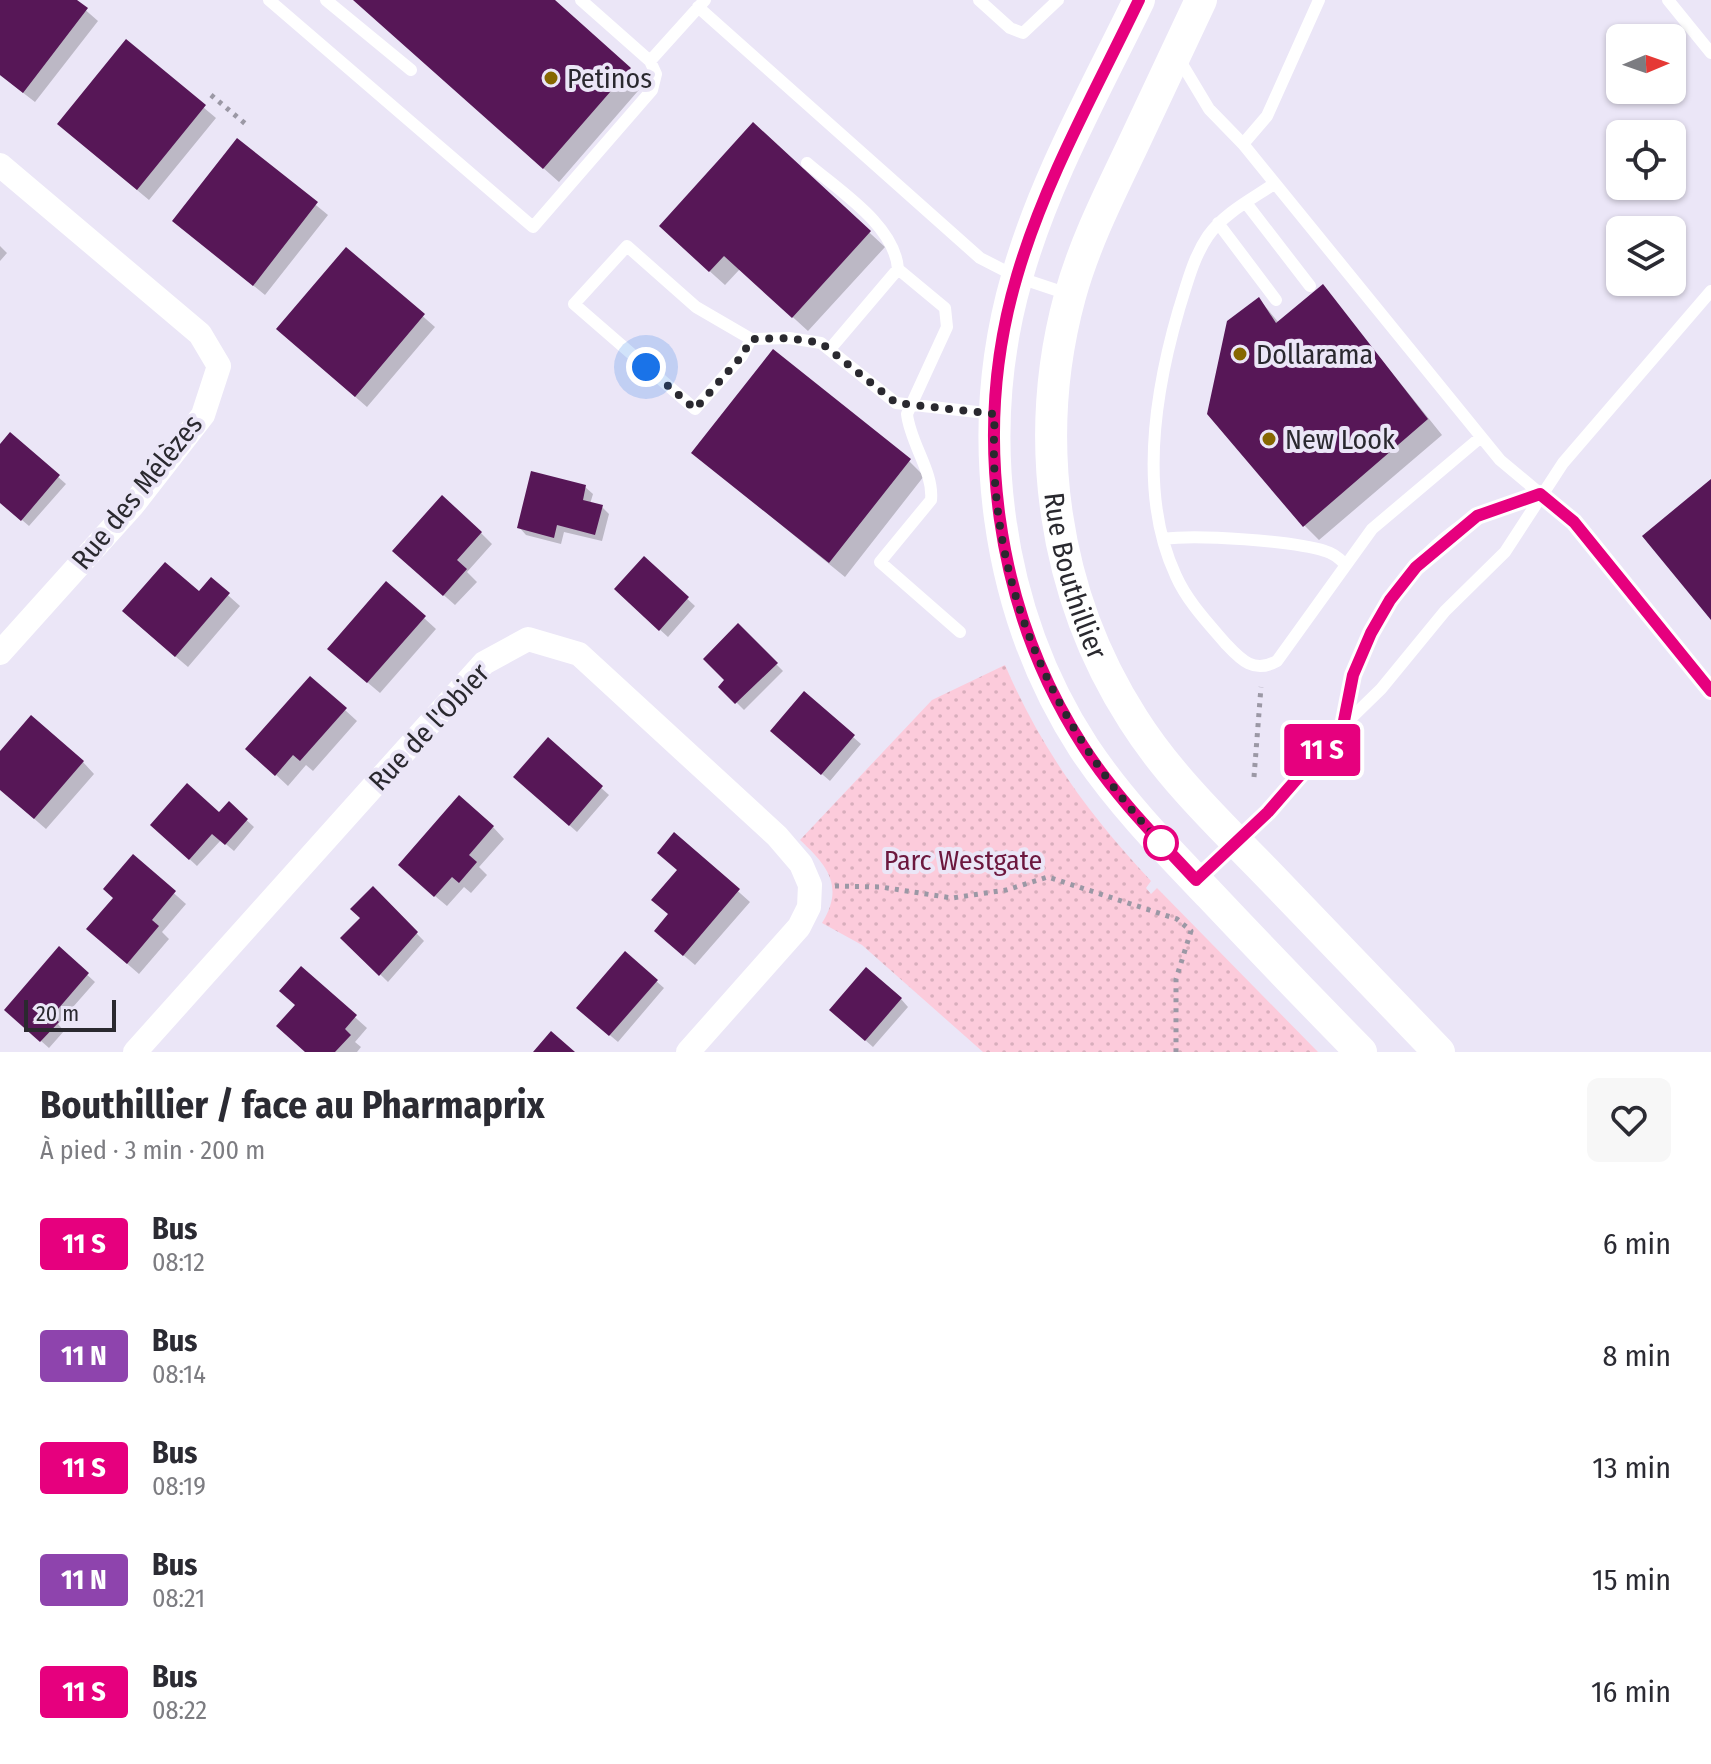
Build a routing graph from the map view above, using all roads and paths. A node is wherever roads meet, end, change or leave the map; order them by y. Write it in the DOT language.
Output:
graph roads {
  1 [pos="269,0"];
  2 [pos="326,0"];
  3 [pos="581,0"];
  4 [pos="979,0"];
  5 [pos="1058,0"];
  6 [pos="1139,0"];
  7 [pos="1201,0"];
  8 [pos="1319,0"];
  9 [pos="1668,0"];
  10 [pos="702,3"];
  11 [pos="1176,52"];
  12 [pos="1711,53"];
  13 [pos="650,61"];
  14 [pos="411,70"];
  15 [pos="211,95"];
  16 [pos="248,126"];
  17 [pos="1243,144"];
  18 [pos="807,163"];
  19 [pos="0,165"];
  20 [pos="1274,184"];
  21 [pos="1246,203"];
  22 [pos="1218,223"];
  23 [pos="898,269"];
  24 [pos="1017,277"];
  25 [pos="1310,286"];
  26 [pos="1711,291"];
  27 [pos="1070,294"];
  28 [pos="1276,300"];
  29 [pos="751,339"];
  30 [pos="830,349"];
  31 [pos="908,406"];
  32 [pos="995,414"];
  33 [pos="1481,437"];
  34 [pos="1540,494"];
  35 [pos="1164,539"];
  36 [pos="1345,564"];
  37 [pos="960,632"];
  38 [pos="1,650"];
  39 [pos="1711,691"];
  40 [pos="1261,706"];
  41 [pos="1343,726"];
  42 [pos="1254,777"];
  43 [pos="1237,843"];
  44 [pos="1196,880"];
  45 [pos="834,886"];
  46 [pos="135,1052"];
  47 [pos="688,1052"];
  48 [pos="1176,1052"];
  49 [pos="1361,1052"];
  50 [pos="1439,1052"];
  1 -- 13 [label="lane"];
  2 -- 14 [label="lane"];
  3 -- 13 [label="lane"];
  4 -- 5 [label="lane"];
  6 -- 24 [label="street, Rue Bouthillier"];
  7 -- 11 [label="street, Rue Bouthillier"];
  8 -- 17 [label="lane"];
  9 -- 12 [label="lane"];
  10 -- 13 [label="lane"];
  10 -- 24 [label="lane"];
  11 -- 17 [label="lane"];
  11 -- 27 [label="street, Rue Bouthillier"];
  15 -- 16 [label="path"];
  17 -- 20 [label="lane"];
  18 -- 23 [label="lane"];
  19 -- 38 [label="street, Rue des Mélèzes"];
  20 -- 21 [label="lane"];
  20 -- 33 [label="lane"];
  21 -- 22 [label="lane"];
  21 -- 25 [label="lane"];
  22 -- 28 [label="lane"];
  22 -- 35 [label="lane"];
  23 -- 30 [label="lane"];
  23 -- 31 [label="lane"];
  24 -- 27 [label="lane"];
  24 -- 32 [label="street, Rue Bouthillier"];
  26 -- 34 [label="lane"];
  27 -- 43 [label="street, Rue Bouthillier"];
  29 -- 29 [label="lane"];
  29 -- 30 [label="lane"];
  30 -- 31 [label="lane"];
  31 -- 32 [label="lane"];
  31 -- 37 [label="lane"];
  32 -- 44 [label="street, Rue Bouthillier"];
  33 -- 34 [label="lane"];
  33 -- 36 [label="lane"];
  34 -- 39 [label="lane"];
  34 -- 41 [label="lane"];
  34 -- 41 [label="lane"];
  35 -- 36 [label="lane"];
  35 -- 36 [label="lane"];
  40 -- 42 [label="path"];
  41 -- 43 [label="lane"];
  43 -- 44 [label="lane"];
  43 -- 50 [label="street, Rue Bouthillier"];
  44 -- 49 [label="street, Rue Bouthillier"];
  45 -- 48 [label="path"];
  46 -- 47 [label="street, Rue de l'Obier"];
}
